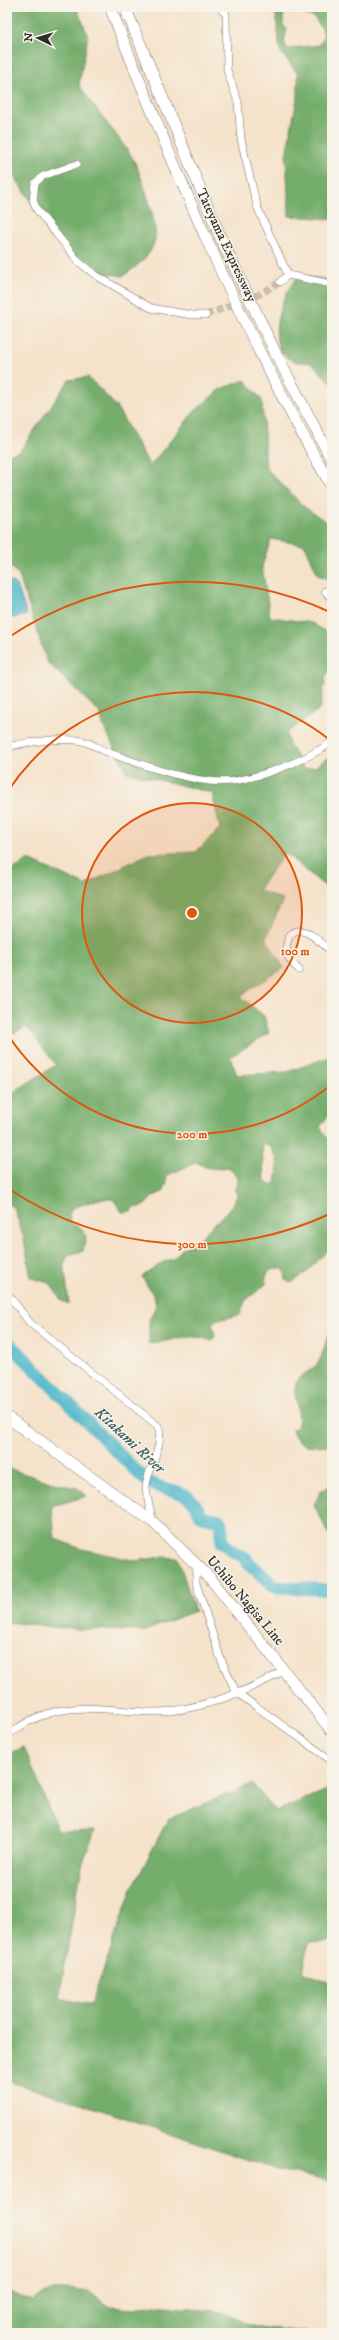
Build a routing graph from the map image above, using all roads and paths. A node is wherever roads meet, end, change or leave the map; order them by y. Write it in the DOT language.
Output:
graph roads {
  1 [pos="110,7"];
  2 [pos="124,7"];
  3 [pos="219,7"];
  4 [pos="77,164"];
  5 [pos="288,275"];
  6 [pos="280,282"];
  7 [pos="332,284"];
  8 [pos="206,315"];
  9 [pos="332,460"];
  10 [pos="332,487"];
  11 [pos="325,591"];
  12 [pos="332,599"];
  13 [pos="332,742"];
  14 [pos="7,747"];
  15 [pos="332,952"];
  16 [pos="299,970"];
  17 [pos="7,1293"];
  18 [pos="7,1417"];
  19 [pos="153,1522"];
  20 [pos="198,1567"];
  21 [pos="285,1670"];
  22 [pos="236,1692"];
  23 [pos="332,1731"];
  24 [pos="7,1735"];
  25 [pos="332,1761"];
  1 -- 10 [label="highway, Tateyama Expressway"];
  2 -- 9 [label="highway, Tateyama Expressway"];
  3 -- 5 [label="street"];
  4 -- 8 [label="street"];
  5 -- 6 [label="street"];
  5 -- 7 [label="street"];
  11 -- 12 [label="street"];
  13 -- 14 [label="street"];
  15 -- 16 [label="street"];
  17 -- 19 [label="street"];
  18 -- 19 [label="highway, Uchibo Nagisa Line"];
  19 -- 20 [label="highway, Uchibo Nagisa Line"];
  20 -- 21 [label="highway, Uchibo Nagisa Line"];
  20 -- 22 [label="street"];
  21 -- 22 [label="street"];
  21 -- 23 [label="highway, Uchibo Nagisa Line"];
  22 -- 24 [label="street"];
  22 -- 25 [label="street"];
}
